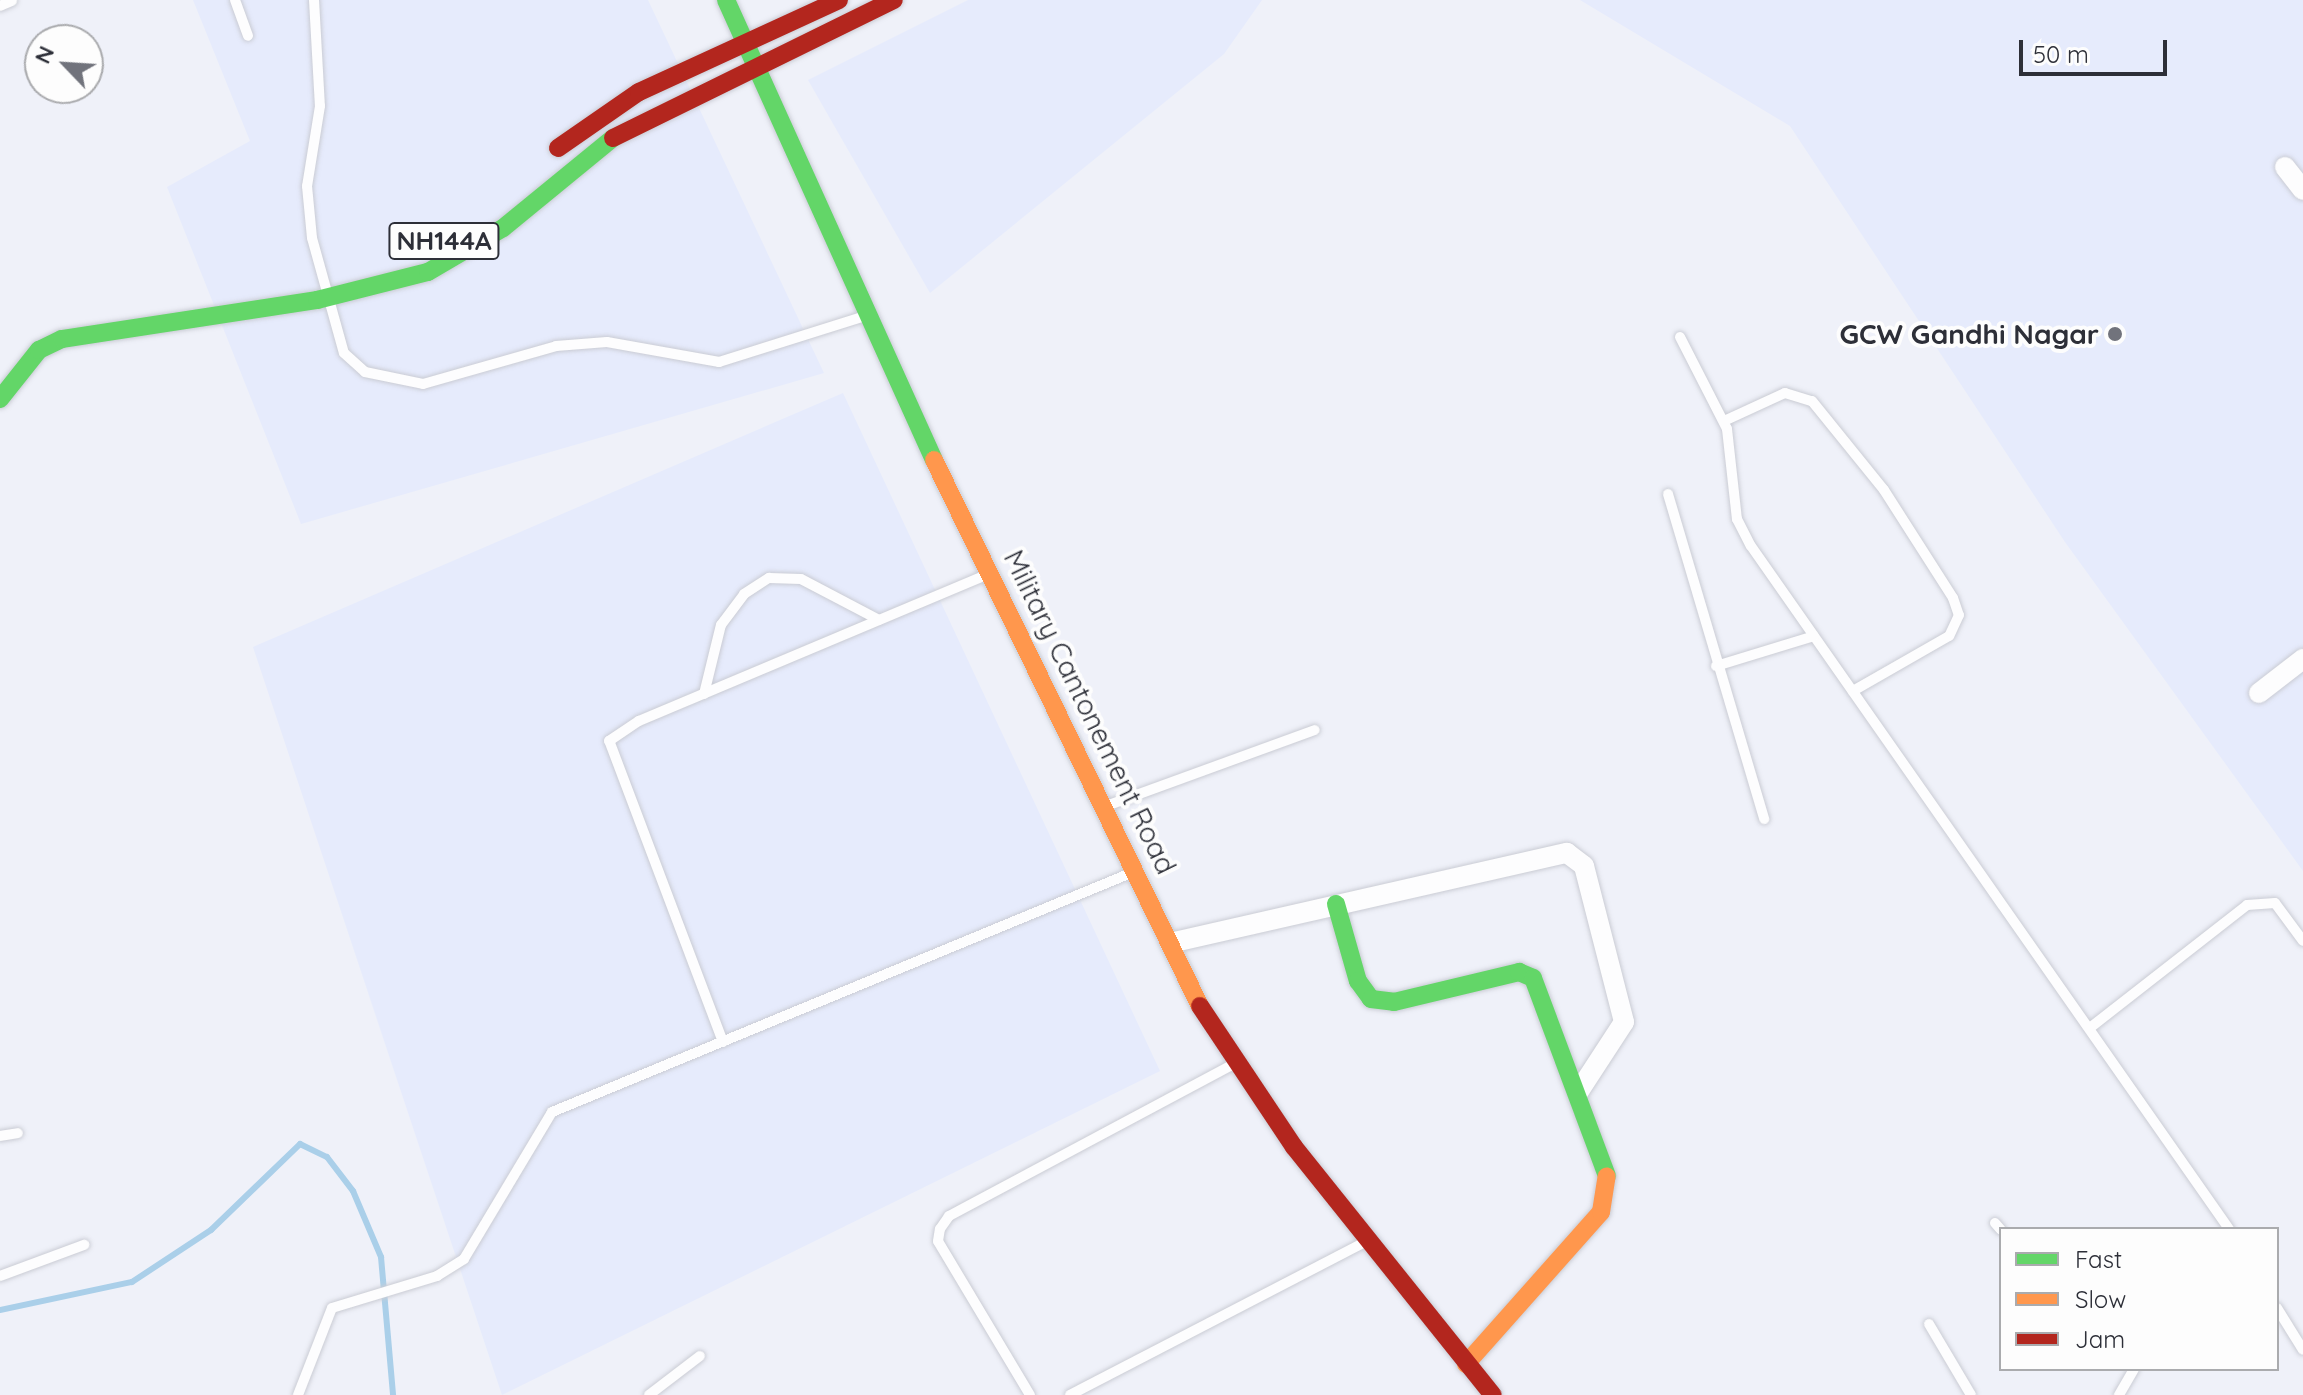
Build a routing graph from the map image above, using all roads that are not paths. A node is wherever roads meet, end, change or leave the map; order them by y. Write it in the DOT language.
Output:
graph roads {
  1 [pos="235,0"];
  2 [pos="314,0"];
  3 [pos="726,0"];
  4 [pos="839,0"];
  5 [pos="894,0"];
  6 [pos="12,1"];
  7 [pos="0,6"];
  8 [pos="865,7"];
  9 [pos="248,36"];
  10 [pos="748,45"];
  11 [pos="759,69"];
  12 [pos="539,164"];
  13 [pos="2285,167"];
  14 [pos="2303,190"];
  15 [pos="473,221"];
  16 [pos="322,279"];
  17 [pos="327,298"];
  18 [pos="865,315"];
  19 [pos="1680,337"];
  20 [pos="18,340"];
  21 [pos="0,399"];
  22 [pos="1724,421"];
  23 [pos="1668,494"];
  24 [pos="991,573"];
  25 [pos="879,620"];
  26 [pos="1814,636"];
  27 [pos="2303,659"];
  28 [pos="1716,666"];
  29 [pos="1853,691"];
  30 [pos="2259,693"];
  31 [pos="704,694"];
  32 [pos="1315,730"];
  33 [pos="1106,806"];
  34 [pos="1764,819"];
  35 [pos="1136,871"];
  36 [pos="1336,904"];
  37 [pos="2303,941"];
  38 [pos="1170,943"];
  39 [pos="2091,1027"];
  40 [pos="723,1042"];
  41 [pos="1238,1062"];
  42 [pos="1579,1091"];
  43 [pos="18,1133"];
  44 [pos="0,1136"];
  45 [pos="2228,1227"];
  46 [pos="1365,1242"];
  47 [pos="84,1245"];
  48 [pos="0,1276"];
  49 [pos="2279,1311"];
  50 [pos="1929,1324"];
  51 [pos="2303,1350"];
  52 [pos="700,1356"];
  53 [pos="1466,1364"];
  54 [pos="2133,1371"];
  55 [pos="298,1395"];
  56 [pos="649,1395"];
  57 [pos="1030,1395"];
  58 [pos="1070,1395"];
  59 [pos="1493,1395"];
  60 [pos="1971,1395"];
  61 [pos="2119,1395"];
  1 -- 9 [label="lane"];
  2 -- 16 [label="lane"];
  3 -- 10 [label="main road, Military Cantonement Road"];
  4 -- 10 [label="main road"];
  5 -- 8 [label="main road, NH144A"];
  6 -- 7 [label="lane"];
  8 -- 11 [label="main road, NH144A"];
  10 -- 11 [label="main road, Military Cantonement Road"];
  10 -- 12 [label="main road"];
  11 -- 17 [label="main road, NH144A"];
  11 -- 18 [label="main road, Military Cantonement Road"];
  13 -- 14 [label="street"];
  15 -- 16 [label="main road, NH144A"];
  16 -- 17 [label="lane"];
  16 -- 20 [label="main road, NH144A"];
  17 -- 18 [label="lane"];
  17 -- 21 [label="main road, NH144A"];
  18 -- 24 [label="main road, Military Cantonement Road"];
  19 -- 22 [label="lane"];
  22 -- 26 [label="lane"];
  22 -- 29 [label="lane"];
  23 -- 28 [label="lane"];
  24 -- 25 [label="lane"];
  24 -- 33 [label="main road, Military Cantonement Road"];
  25 -- 31 [label="lane"];
  25 -- 31 [label="lane"];
  26 -- 28 [label="lane"];
  26 -- 29 [label="lane"];
  27 -- 30 [label="street"];
  28 -- 34 [label="lane"];
  29 -- 39 [label="lane"];
  31 -- 40 [label="lane"];
  32 -- 33 [label="lane"];
  33 -- 35 [label="main road, Military Cantonement Road"];
  35 -- 38 [label="main road, Military Cantonement Road"];
  35 -- 40 [label="lane"];
  36 -- 38 [label="street"];
  36 -- 42 [label="main road"];
  36 -- 42 [label="street"];
  37 -- 39 [label="lane"];
  38 -- 41 [label="main road, Military Cantonement Road"];
  39 -- 45 [label="lane"];
  40 -- 55 [label="lane"];
  41 -- 46 [label="main road, Military Cantonement Road"];
  41 -- 57 [label="lane"];
  42 -- 53 [label="main road"];
  43 -- 44 [label="lane"];
  46 -- 53 [label="main road, Military Cantonement Road"];
  46 -- 58 [label="lane"];
  47 -- 48 [label="lane"];
  49 -- 51 [label="lane"];
  50 -- 60 [label="lane"];
  52 -- 56 [label="lane"];
  53 -- 59 [label="main road, Military Cantonement Road"];
  54 -- 61 [label="lane"];
}
